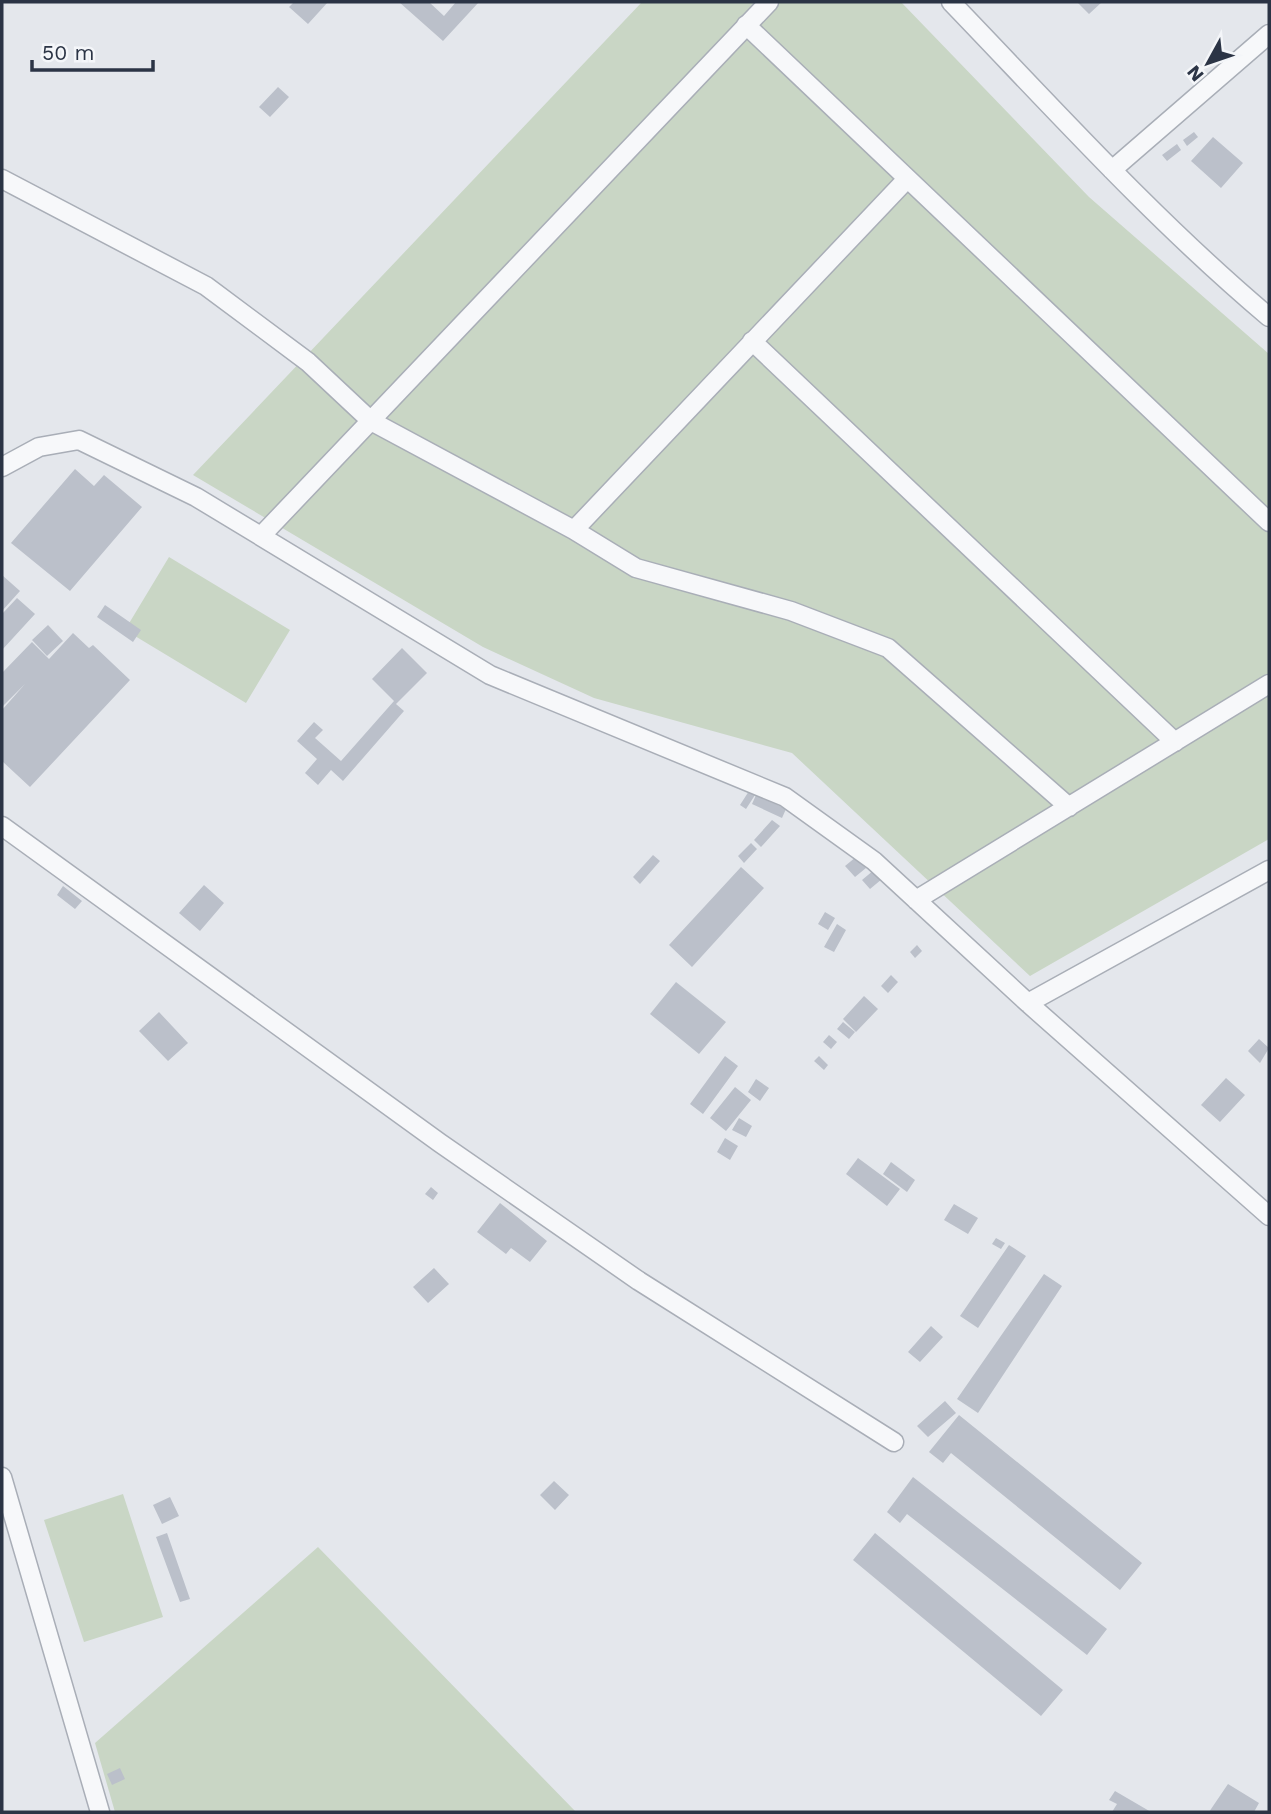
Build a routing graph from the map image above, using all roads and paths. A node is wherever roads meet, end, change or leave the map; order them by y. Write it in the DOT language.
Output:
graph roads {
  1 [pos="769,2"];
  2 [pos="951,2"];
  3 [pos="746,25"];
  4 [pos="1269,34"];
  5 [pos="1112,170"];
  6 [pos="2,179"];
  7 [pos="906,180"];
  8 [pos="1269,317"];
  9 [pos="752,341"];
  10 [pos="371,421"];
  11 [pos="2,467"];
  12 [pos="1269,522"];
  13 [pos="574,530"];
  14 [pos="262,535"];
  15 [pos="1269,684"];
  16 [pos="1175,742"];
  17 [pos="1069,807"];
  18 [pos="2,826"];
  19 [pos="1269,870"];
  20 [pos="916,900"];
  21 [pos="1028,1003"];
  22 [pos="1269,1216"];
  23 [pos="894,1442"];
  24 [pos="2,1477"];
  25 [pos="100,1812"];
  1 -- 3 [label="street"];
  2 -- 5 [label="street"];
  3 -- 7 [label="street"];
  3 -- 10 [label="street"];
  4 -- 5 [label="street"];
  5 -- 8 [label="street"];
  6 -- 10 [label="street"];
  7 -- 9 [label="street"];
  7 -- 12 [label="street"];
  9 -- 13 [label="street"];
  9 -- 16 [label="street"];
  10 -- 13 [label="street"];
  10 -- 14 [label="street"];
  11 -- 14 [label="street"];
  13 -- 17 [label="street"];
  14 -- 20 [label="street"];
  15 -- 16 [label="street"];
  16 -- 17 [label="street"];
  17 -- 20 [label="street"];
  18 -- 23 [label="street"];
  19 -- 21 [label="street"];
  20 -- 21 [label="street"];
  21 -- 22 [label="street"];
  24 -- 25 [label="street"];
}
